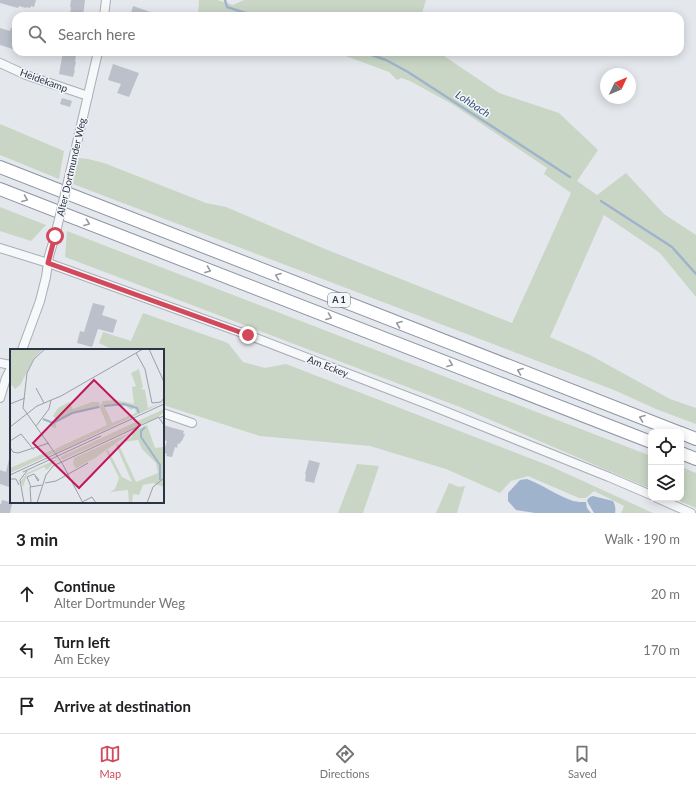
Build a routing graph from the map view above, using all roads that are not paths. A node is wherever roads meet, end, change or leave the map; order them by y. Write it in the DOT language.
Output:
graph roads {
  1 [pos="106,0"];
  2 [pos="104,12"];
  3 [pos="97,56"];
  4 [pos="0,63"];
  5 [pos="88,96"];
  6 [pos="0,167"];
  7 [pos="0,189"];
  8 [pos="0,248"];
  9 [pos="48,263"];
  10 [pos="22,349"];
  11 [pos="0,363"];
  12 [pos="10,367"];
  13 [pos="10,369"];
  14 [pos="0,398"];
  15 [pos="164,413"];
  16 [pos="192,423"];
  17 [pos="670,429"];
  18 [pos="684,434"];
  19 [pos="696,439"];
  20 [pos="648,441"];
  21 [pos="684,454"];
  22 [pos="696,459"];
  23 [pos="648,494"];
  24 [pos="664,501"];
  25 [pos="691,513"];
  1 -- 2 [label="street"];
  3 -- 5 [label="street, Alter Dortmunder Weg"];
  4 -- 5 [label="street, Heidekamp"];
  5 -- 9 [label="street, Alter Dortmunder Weg, bridge"];
  17 -- 6 [label="highway, A 1, one-way"];
  7 -- 20 [label="highway, A 1, one-way"];
  8 -- 9 [label="street, Am Eckey"];
  9 -- 10 [label="street, Alter Dortmunder Weg"];
  9 -- 23 [label="street, Am Eckey"];
  11 -- 12 [label="street"];
  13 -- 14 [label="street"];
  15 -- 16 [label="street"];
  18 -- 19 [label="highway"];
  21 -- 22 [label="highway"];
  24 -- 25 [label="street"];
}
